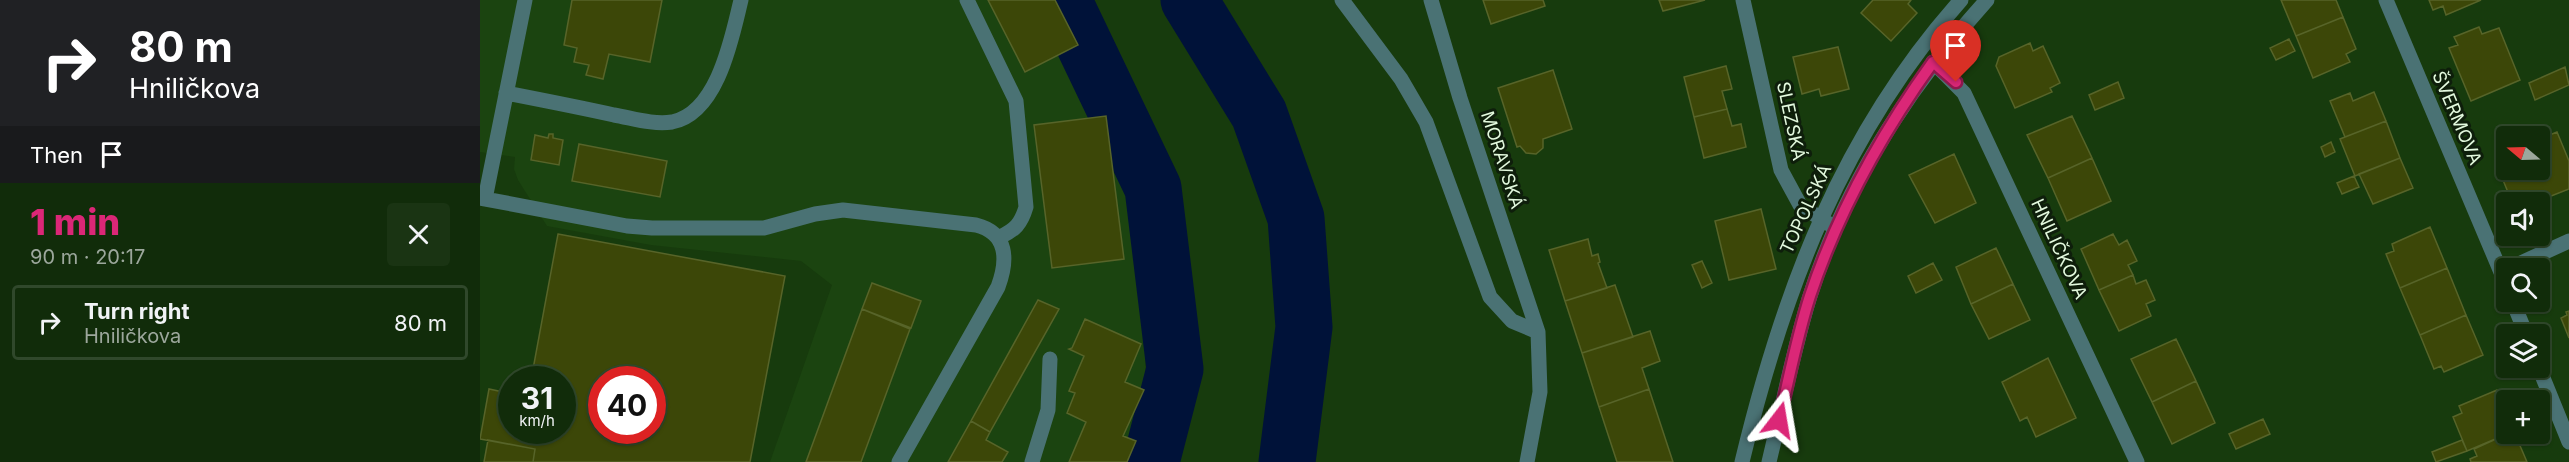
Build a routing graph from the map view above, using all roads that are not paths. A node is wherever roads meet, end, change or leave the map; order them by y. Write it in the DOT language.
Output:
graph roads {
  1 [pos="525,0"];
  2 [pos="741,0"];
  3 [pos="967,0"];
  4 [pos="1342,0"];
  5 [pos="1431,0"];
  6 [pos="1743,0"];
  7 [pos="1961,0"];
  8 [pos="1987,0"];
  9 [pos="2386,0"];
  10 [pos="1933,62"];
  11 [pos="506,93"];
  12 [pos="483,199"];
  13 [pos="1821,220"];
  14 [pos="1836,227"];
  15 [pos="1000,237"];
  16 [pos="2569,241"];
  17 [pos="2499,258"];
  18 [pos="2537,258"];
  19 [pos="1538,332"];
  20 [pos="1050,359"];
  21 [pos="2544,378"];
  22 [pos="2569,442"];
  23 [pos="899,462"];
  24 [pos="1032,462"];
  25 [pos="1527,462"];
  26 [pos="1742,462"];
  27 [pos="1769,462"];
  28 [pos="2137,462"];
  1 -- 11 [label="street"];
  2 -- 11 [label="street"];
  3 -- 15 [label="street"];
  4 -- 19 [label="street"];
  5 -- 19 [label="street, MORAVSKÁ"];
  6 -- 13 [label="street, SLEZSKÁ"];
  7 -- 13 [label="street, TOPOLSKÁ"];
  8 -- 10 [label="street, TOPOLSKÁ"];
  9 -- 17 [label="street, ŠVERMOVA"];
  10 -- 14 [label="street, TOPOLSKÁ"];
  10 -- 28 [label="street, HNILIČKOVA"];
  11 -- 12 [label="street"];
  12 -- 15 [label="street"];
  13 -- 14 [label="street, SLEZSKÁ"];
  13 -- 26 [label="street, TOPOLSKÁ"];
  14 -- 27 [label="street, TOPOLSKÁ"];
  15 -- 23 [label="street"];
  16 -- 18 [label="street"];
  19 -- 25 [label="street, MORAVSKÁ"];
  20 -- 24 [label="street"];
  21 -- 22 [label="street"];
}
